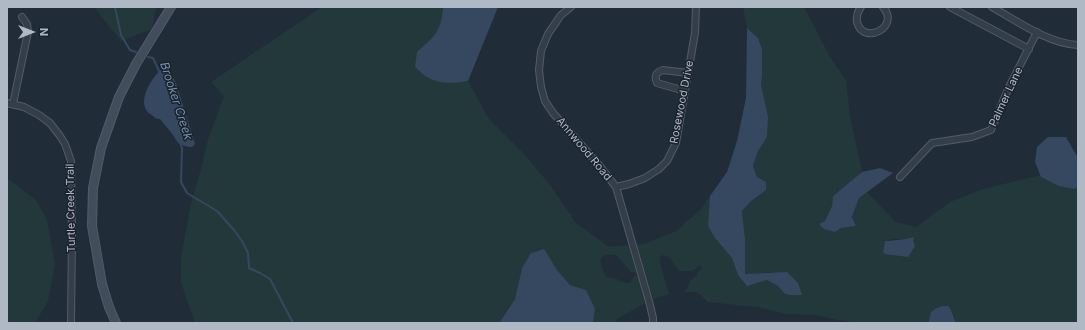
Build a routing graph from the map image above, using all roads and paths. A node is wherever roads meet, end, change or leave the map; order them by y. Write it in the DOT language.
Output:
graph roads {
  1 [pos="171,7"];
  2 [pos="571,7"];
  3 [pos="696,7"];
  4 [pos="861,7"];
  5 [pos="883,7"];
  6 [pos="950,7"];
  7 [pos="992,7"];
  8 [pos="22,17"];
  9 [pos="1037,32"];
  10 [pos="1078,45"];
  11 [pos="1029,49"];
  12 [pos="688,74"];
  13 [pos="685,90"];
  14 [pos="10,104"];
  15 [pos="900,177"];
  16 [pos="616,187"];
  17 [pos="71,323"];
  18 [pos="116,323"];
  19 [pos="653,323"];
  1 -- 18 [label="street"];
  2 -- 16 [label="street, Annwood Road"];
  3 -- 12 [label="street, Rosewood Drive"];
  4 -- 5 [label="street"];
  6 -- 11 [label="street"];
  7 -- 9 [label="street"];
  8 -- 14 [label="street"];
  9 -- 10 [label="street"];
  9 -- 11 [label="street, Palmer Lane"];
  11 -- 15 [label="street, Palmer Lane"];
  12 -- 13 [label="street, Rosewood Drive"];
  12 -- 13 [label="street"];
  13 -- 16 [label="street, Rosewood Drive"];
  14 -- 17 [label="street, Turtle Creek Trail"];
  16 -- 19 [label="street, Annwood Road"];
}
